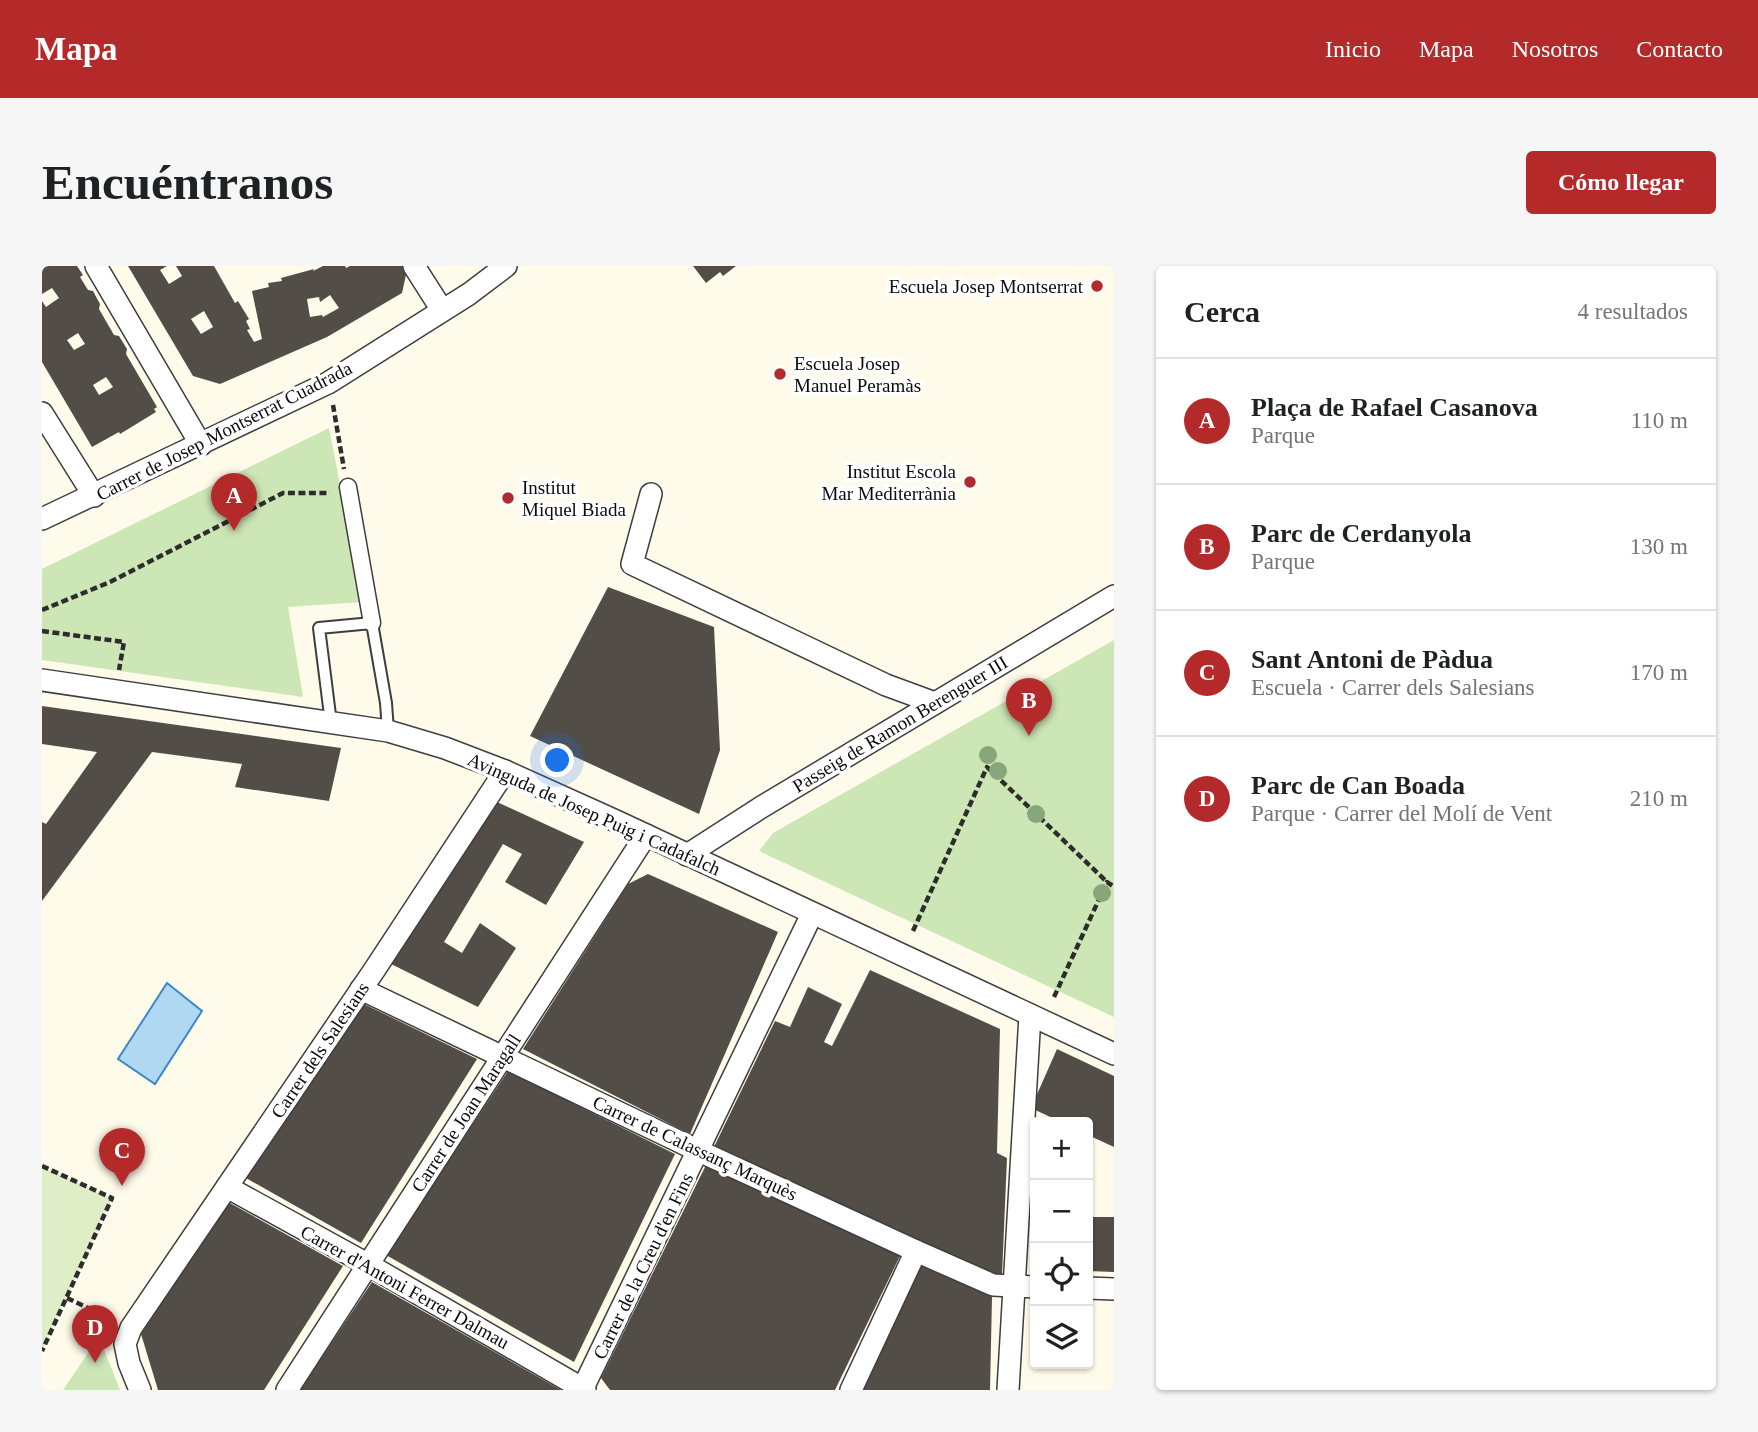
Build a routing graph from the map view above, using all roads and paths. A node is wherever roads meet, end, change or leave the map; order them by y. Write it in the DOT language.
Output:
graph roads {
  1 [pos="96,266"];
  2 [pos="414,266"];
  3 [pos="506,266"];
  4 [pos="442,310"];
  5 [pos="328,383"];
  6 [pos="42,413"];
  7 [pos="201,445"];
  8 [pos="348,490"];
  9 [pos="651,494"];
  10 [pos="94,496"];
  11 [pos="42,519"];
  12 [pos="1114,596"];
  13 [pos="42,610"];
  14 [pos="372,623"];
  15 [pos="42,631"];
  16 [pos="42,680"];
  17 [pos="119,691"];
  18 [pos="934,703"];
  19 [pos="331,723"];
  20 [pos="388,732"];
  21 [pos="505,771"];
  22 [pos="646,835"];
  23 [pos="687,855"];
  24 [pos="1107,882"];
  25 [pos="1114,887"];
  26 [pos="812,914"];
  27 [pos="913,932"];
  28 [pos="361,989"];
  29 [pos="1054,997"];
  30 [pos="1030,1015"];
  31 [pos="1114,1054"];
  32 [pos="503,1057"];
  33 [pos="699,1151"];
  34 [pos="42,1166"];
  35 [pos="227,1187"];
  36 [pos="916,1251"];
  37 [pos="367,1264"];
  38 [pos="1025,1287"];
  39 [pos="1093,1288"];
  40 [pos="1114,1289"];
  41 [pos="67,1298"];
  42 [pos="131,1328"];
  43 [pos="42,1351"];
  44 [pos="583,1389"];
  45 [pos="139,1390"];
  46 [pos="287,1390"];
  47 [pos="851,1390"];
  48 [pos="1008,1390"];
  1 -- 7 [label="street"];
  2 -- 4 [label="street"];
  3 -- 4 [label="street, Carrer de Josep Montserrat Cuadrada"];
  4 -- 5 [label="street, Carrer de Josep Montserrat Cuadrada"];
  5 -- 7 [label="street, Carrer de Josep Montserrat Cuadrada"];
  5 -- 8 [label="path"];
  6 -- 10 [label="street"];
  7 -- 10 [label="street, Carrer de Josep Montserrat Cuadrada"];
  8 -- 13 [label="path"];
  8 -- 14 [label="street"];
  9 -- 18 [label="street"];
  10 -- 11 [label="street, Carrer de Josep Montserrat Cuadrada"];
  12 -- 18 [label="street, Passeig de Ramon Berenguer III"];
  14 -- 19 [label="lane"];
  14 -- 20 [label="lane"];
  15 -- 17 [label="path"];
  16 -- 17 [label="street, Avinguda de Josep Puig i Cadafalch"];
  17 -- 19 [label="street, Avinguda de Josep Puig i Cadafalch"];
  18 -- 23 [label="street, Passeig de Ramon Berenguer III"];
  19 -- 20 [label="street, Avinguda de Josep Puig i Cadafalch"];
  20 -- 21 [label="street, Avinguda de Josep Puig i Cadafalch"];
  21 -- 22 [label="street, Avinguda de Josep Puig i Cadafalch"];
  21 -- 28 [label="street, Carrer dels Salesians"];
  22 -- 23 [label="street, Avinguda de Josep Puig i Cadafalch"];
  22 -- 32 [label="street, Carrer de Joan Maragall"];
  23 -- 26 [label="street, Avinguda de Josep Puig i Cadafalch"];
  24 -- 25 [label="path"];
  24 -- 27 [label="path"];
  24 -- 29 [label="path"];
  26 -- 30 [label="street, Avinguda de Josep Puig i Cadafalch"];
  26 -- 33 [label="street, Carrer de la Creu d'en Fins"];
  28 -- 32 [label="street, Carrer de Calassanç Marquès"];
  28 -- 35 [label="street, Carrer dels Salesians"];
  30 -- 31 [label="street, Avinguda de Josep Puig i Cadafalch"];
  30 -- 38 [label="street"];
  32 -- 33 [label="street, Carrer de Calassanç Marquès"];
  32 -- 37 [label="street, Carrer de Joan Maragall"];
  33 -- 36 [label="street, Carrer de Calassanç Marquès"];
  33 -- 44 [label="street, Carrer de la Creu d'en Fins"];
  34 -- 41 [label="path"];
  35 -- 37 [label="street, Carrer d'Antoni Ferrer Dalmau"];
  35 -- 42 [label="street, Carrer dels Salesians"];
  36 -- 38 [label="street, Carrer de Calassanç Marquès"];
  36 -- 47 [label="street"];
  37 -- 44 [label="street, Carrer d'Antoni Ferrer Dalmau"];
  37 -- 46 [label="street, Carrer de Joan Maragall"];
  38 -- 48 [label="street"];
  39 -- 40 [label="street"];
  41 -- 42 [label="path"];
  41 -- 43 [label="path"];
  42 -- 45 [label="street"];
}
